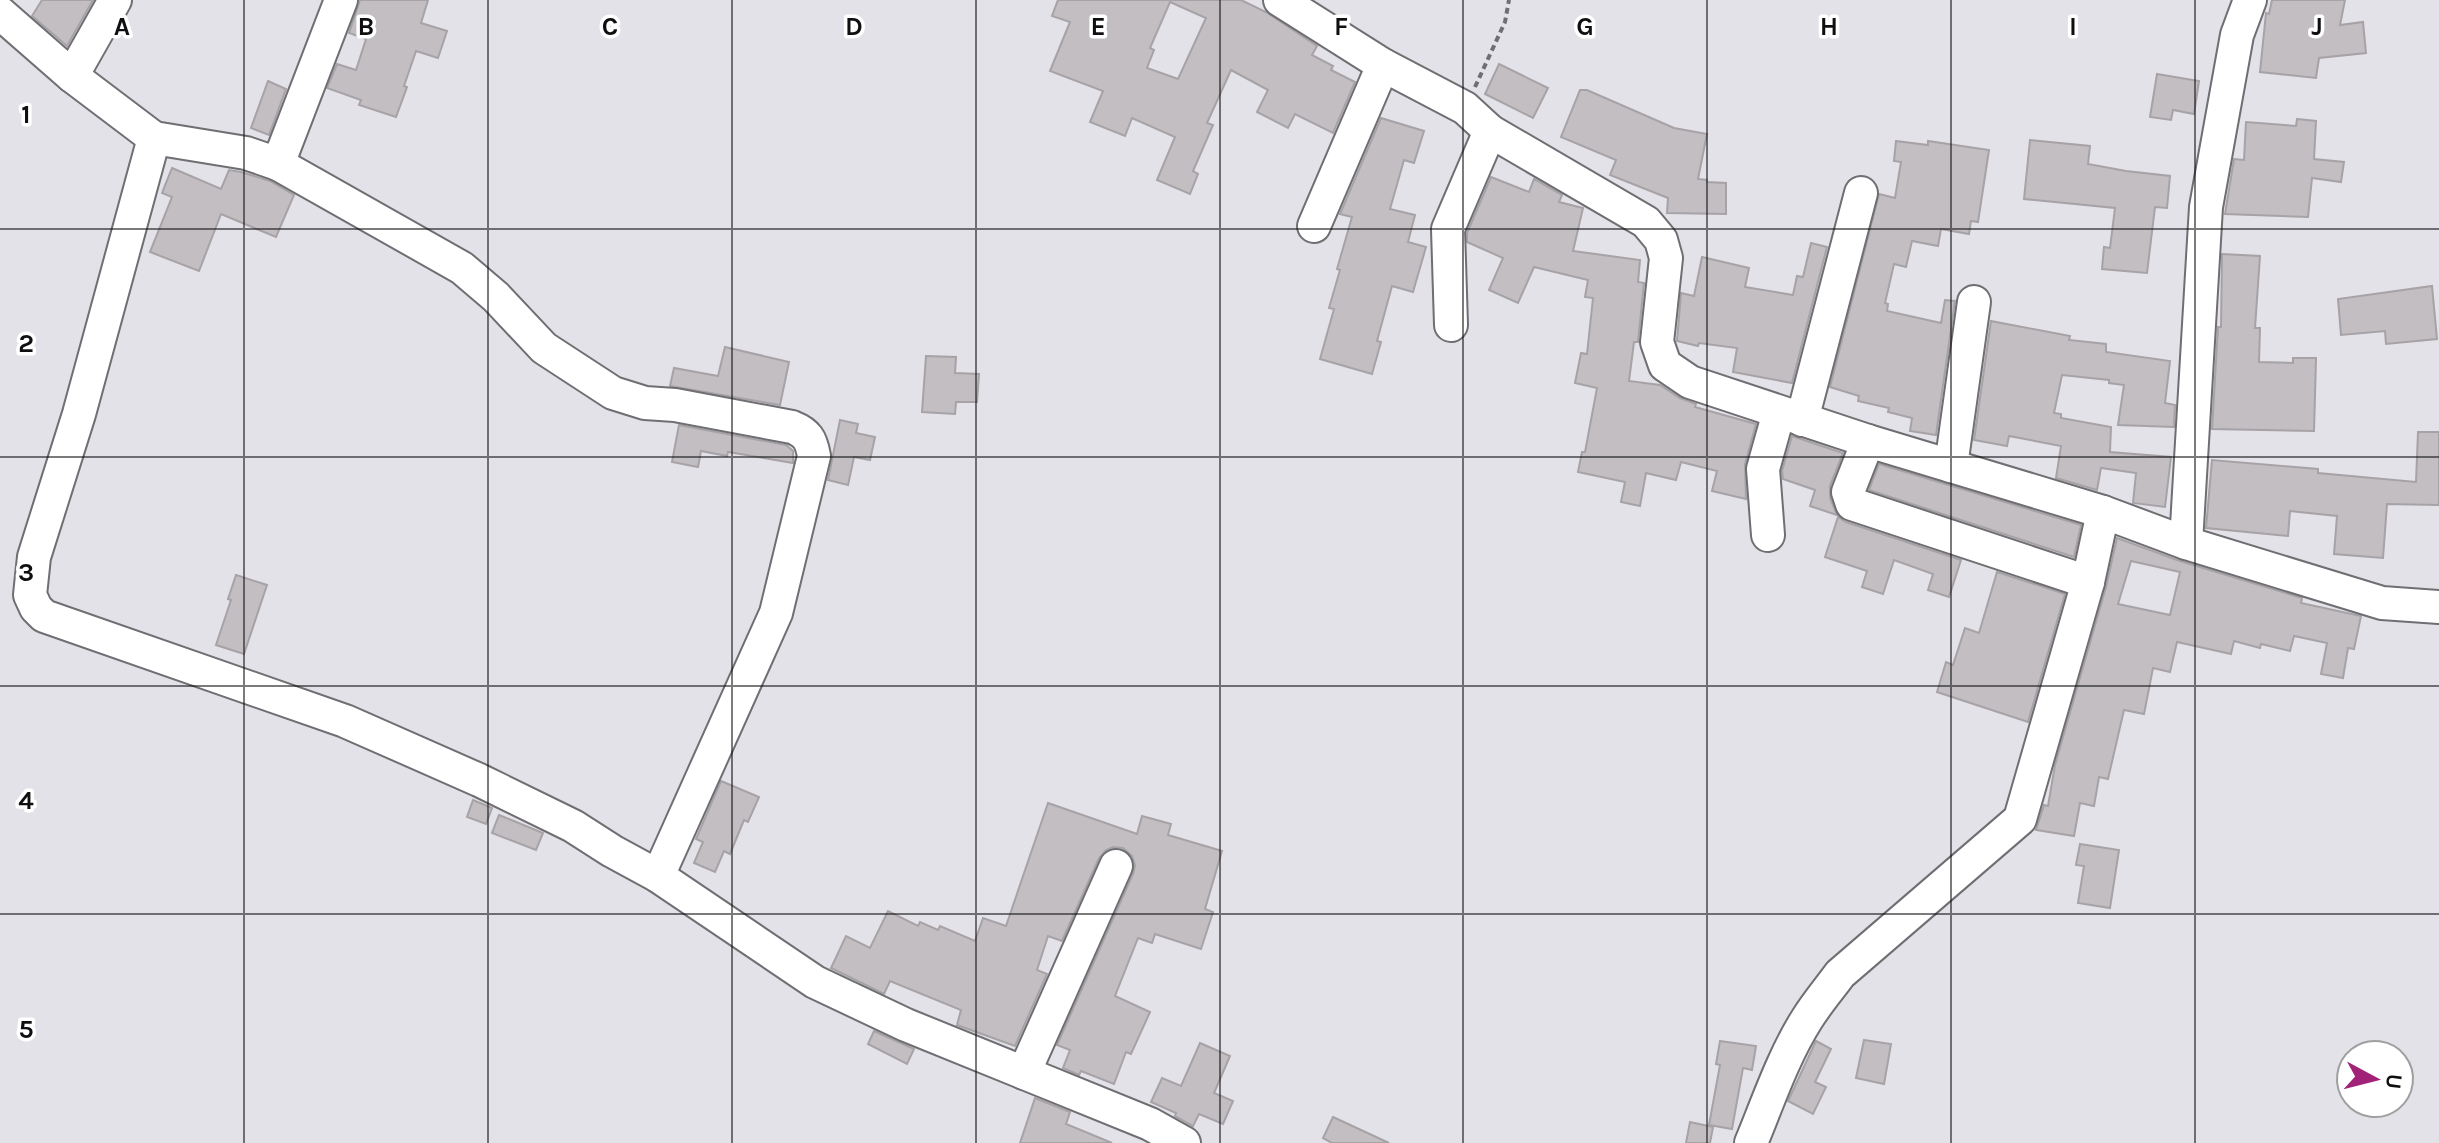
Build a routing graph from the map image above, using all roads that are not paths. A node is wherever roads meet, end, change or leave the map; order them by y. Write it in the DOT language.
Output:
graph roads {
  1 [pos="115,0"];
  2 [pos="341,0"];
  3 [pos="1280,0"];
  4 [pos="2250,0"];
  5 [pos="0,13"];
  6 [pos="1383,65"];
  7 [pos="72,76"];
  8 [pos="1490,131"];
  9 [pos="154,138"];
  10 [pos="278,164"];
  11 [pos="1861,193"];
  12 [pos="1314,226"];
  13 [pos="1974,302"];
  14 [pos="1451,325"];
  15 [pos="1790,416"];
  16 [pos="1868,441"];
  17 [pos="1951,466"];
  18 [pos="2103,512"];
  19 [pos="1768,535"];
  20 [pos="2186,543"];
  21 [pos="2088,582"];
  22 [pos="2439,607"];
  23 [pos="1116,866"];
  24 [pos="658,876"];
  25 [pos="1024,1073"];
  26 [pos="1184,1143"];
  27 [pos="1751,1143"];
  1 -- 7 [label="street"];
  2 -- 10 [label="street"];
  3 -- 6 [label="street"];
  4 -- 20 [label="street"];
  5 -- 7 [label="street"];
  6 -- 8 [label="street"];
  6 -- 12 [label="street"];
  7 -- 9 [label="street"];
  8 -- 14 [label="street"];
  8 -- 15 [label="street"];
  9 -- 10 [label="street"];
  9 -- 24 [label="street"];
  10 -- 24 [label="street"];
  11 -- 15 [label="street"];
  13 -- 17 [label="street"];
  15 -- 16 [label="street"];
  15 -- 19 [label="street"];
  16 -- 17 [label="street"];
  16 -- 21 [label="street"];
  17 -- 18 [label="street"];
  18 -- 20 [label="street"];
  18 -- 21 [label="street"];
  20 -- 22 [label="street"];
  21 -- 27 [label="street"];
  23 -- 25 [label="street"];
  24 -- 25 [label="street"];
  25 -- 26 [label="street"];
}
